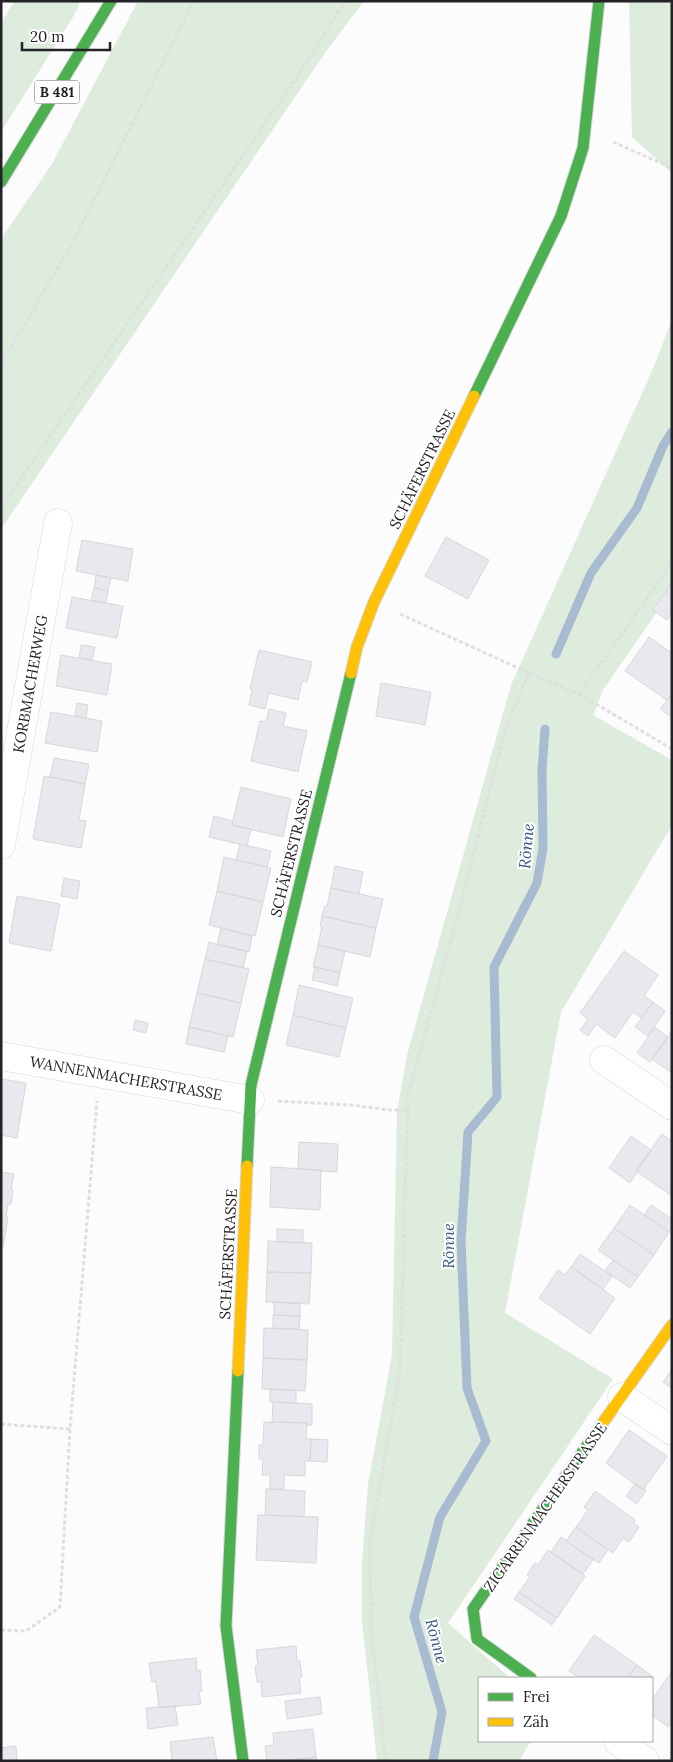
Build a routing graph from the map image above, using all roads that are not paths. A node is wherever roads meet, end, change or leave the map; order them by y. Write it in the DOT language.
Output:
graph roads {
  1 [pos="111,1"];
  2 [pos="599,1"];
  3 [pos="1,182"];
  4 [pos="58,523"];
  5 [pos="1,844"];
  6 [pos="1,1056"];
  7 [pos="604,1060"];
  8 [pos="250,1100"];
  9 [pos="672,1106"];
  10 [pos="672,1325"];
  11 [pos="622,1396"];
  12 [pos="672,1431"];
  13 [pos="530,1677"];
  14 [pos="619,1742"];
  15 [pos="243,1761"];
  16 [pos="646,1761"];
  1 -- 3 [label="street, B 481"];
  2 -- 8 [label="street, SCHÄFERSTRASSE"];
  4 -- 5 [label="street, KORBMACHERWEG"];
  6 -- 8 [label="street, WANNENMACHERSTRASSE"];
  7 -- 9 [label="street"];
  8 -- 15 [label="street, SCHÄFERSTRASSE"];
  10 -- 11 [label="street, ZIGARRENMACHERSTRASSE"];
  11 -- 12 [label="street"];
  11 -- 13 [label="street, ZIGARRENMACHERSTRASSE"];
  14 -- 16 [label="street"];
}
